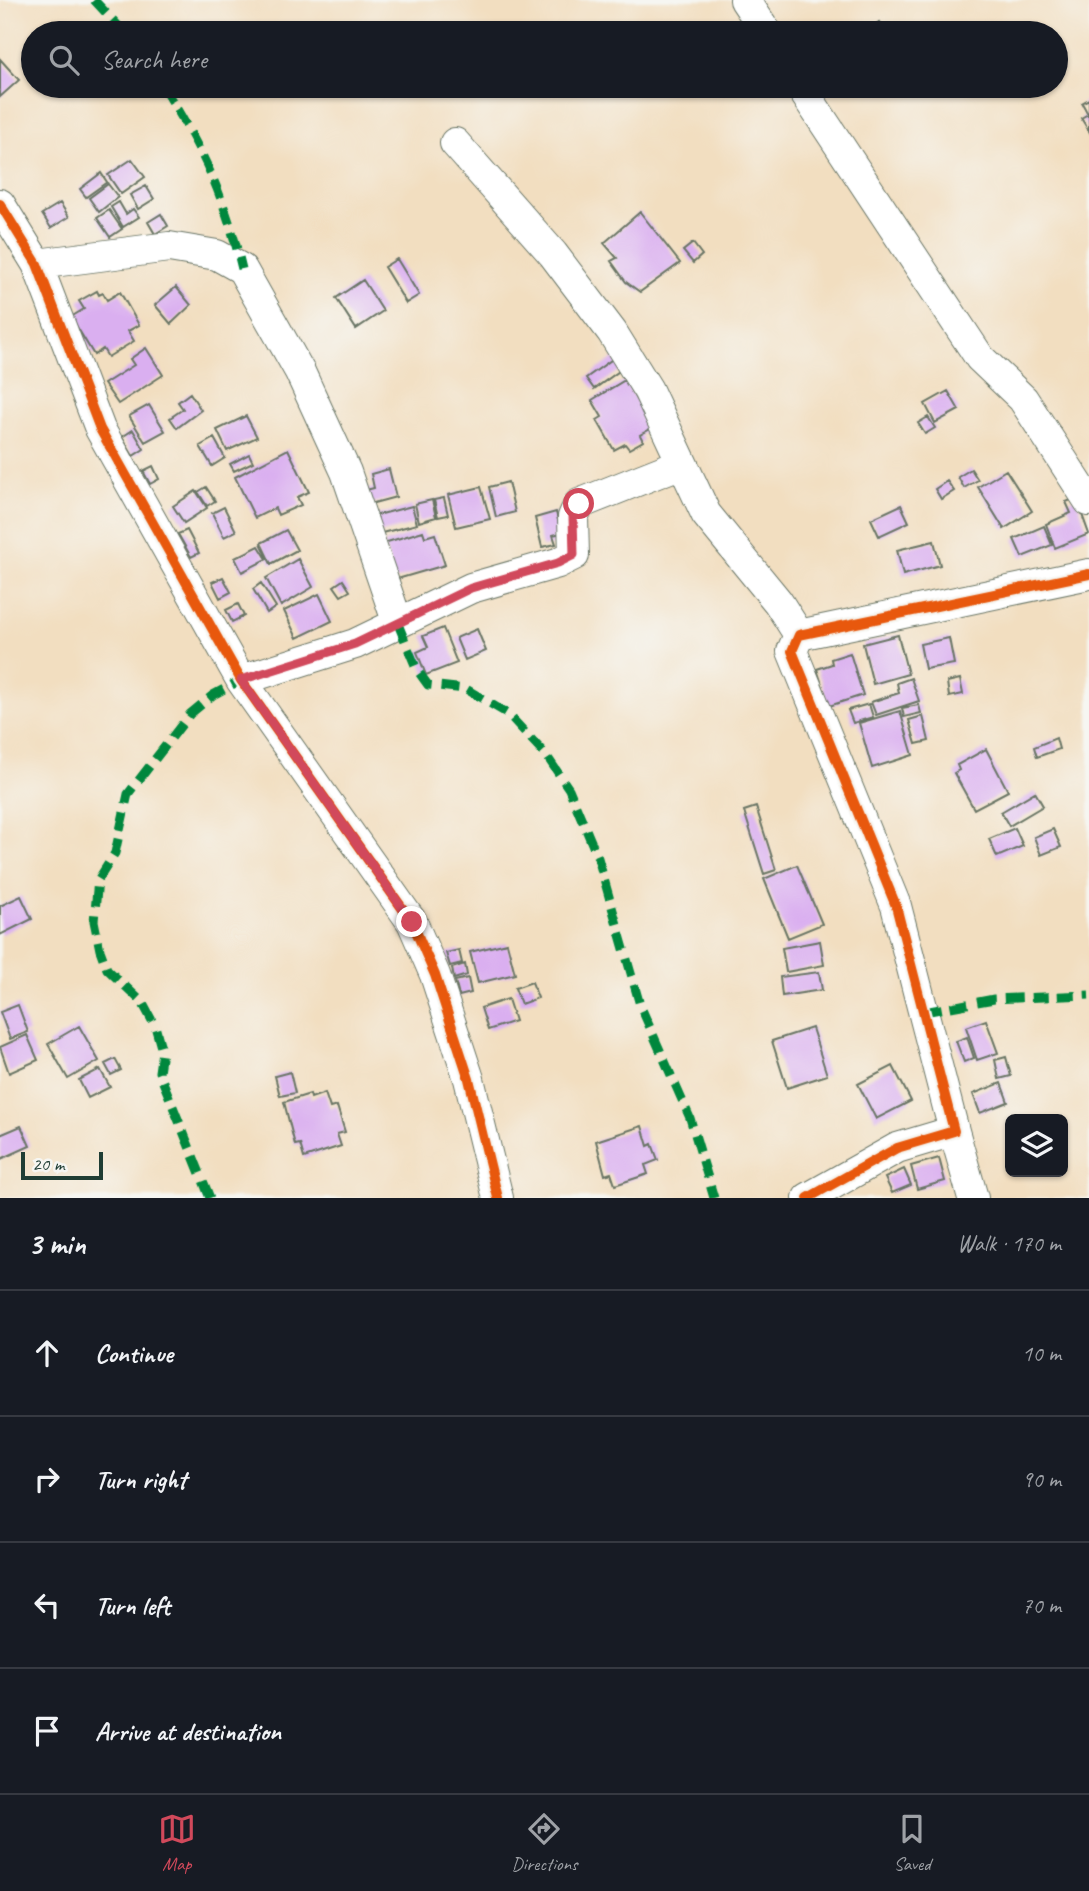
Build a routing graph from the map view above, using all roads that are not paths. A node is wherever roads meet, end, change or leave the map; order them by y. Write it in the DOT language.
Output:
graph roads {
  1 [pos="745,0"];
  2 [pos="759,21"];
  3 [pos="808,98"];
  4 [pos="455,143"];
  5 [pos="0,204"];
  6 [pos="37,264"];
  7 [pos="682,463"];
  8 [pos="1089,501"];
  9 [pos="1089,574"];
  10 [pos="398,624"];
  11 [pos="799,635"];
  12 [pos="241,680"];
  13 [pos="954,1131"];
  14 [pos="498,1198"];
  15 [pos="807,1198"];
  16 [pos="972,1198"];
  1 -- 2 [label="street"];
  3 -- 8 [label="street"];
  4 -- 7 [label="street"];
  5 -- 6 [label="street"];
  6 -- 10 [label="street"];
  6 -- 12 [label="street"];
  7 -- 10 [label="street"];
  7 -- 11 [label="street"];
  9 -- 11 [label="street"];
  10 -- 12 [label="street"];
  11 -- 13 [label="street"];
  12 -- 14 [label="street"];
  13 -- 15 [label="street"];
  13 -- 16 [label="street"];
}
